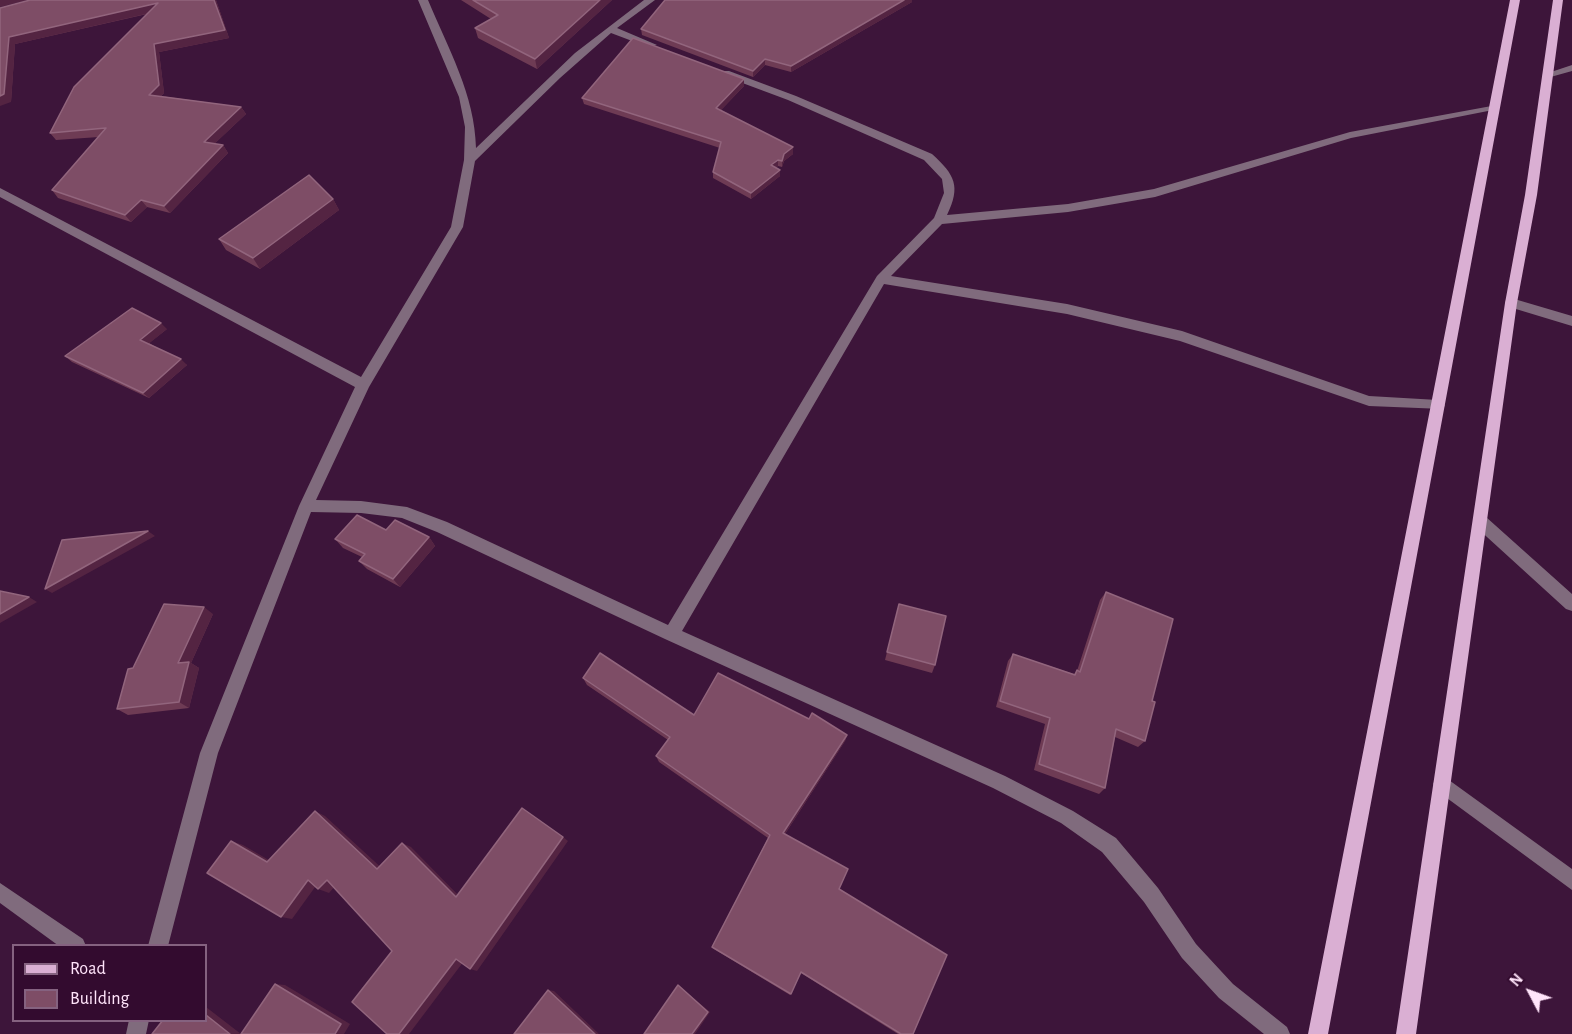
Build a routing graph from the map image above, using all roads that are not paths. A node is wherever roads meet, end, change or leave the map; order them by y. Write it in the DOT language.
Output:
graph roads {
  1 [pos="423,0"];
  2 [pos="650,0"];
  3 [pos="1515,0"];
  4 [pos="1558,0"];
  5 [pos="611,29"];
  6 [pos="664,50"];
  7 [pos="1572,68"];
  8 [pos="717,70"];
  9 [pos="1547,75"];
  10 [pos="1493,107"];
  11 [pos="470,160"];
  12 [pos="0,192"];
  13 [pos="939,220"];
  14 [pos="881,279"];
  15 [pos="1510,303"];
  16 [pos="1572,321"];
  17 [pos="363,385"];
  18 [pos="1438,405"];
  19 [pos="306,506"];
  20 [pos="1481,522"];
  21 [pos="1572,604"];
  22 [pos="670,634"];
  23 [pos="1442,784"];
  24 [pos="1572,881"];
  25 [pos="0,892"];
  26 [pos="74,944"];
  27 [pos="158,944"];
  28 [pos="1280,1034"];
  29 [pos="1318,1034"];
  30 [pos="1407,1034"];
  1 -- 11 [label="street"];
  2 -- 5 [label="street"];
  3 -- 10 [label="main road"];
  4 -- 9 [label="main road"];
  5 -- 6 [label="street"];
  5 -- 11 [label="street"];
  7 -- 9 [label="street"];
  8 -- 13 [label="street"];
  9 -- 15 [label="main road"];
  10 -- 13 [label="street"];
  10 -- 18 [label="main road"];
  11 -- 17 [label="street"];
  12 -- 17 [label="street"];
  13 -- 14 [label="street"];
  14 -- 18 [label="street"];
  14 -- 22 [label="street"];
  15 -- 16 [label="street"];
  15 -- 20 [label="main road"];
  17 -- 19 [label="street"];
  18 -- 29 [label="main road"];
  19 -- 22 [label="street"];
  19 -- 27 [label="street"];
  20 -- 21 [label="street"];
  20 -- 23 [label="main road"];
  22 -- 28 [label="street"];
  23 -- 24 [label="street"];
  23 -- 30 [label="main road"];
  25 -- 26 [label="street"];
}
